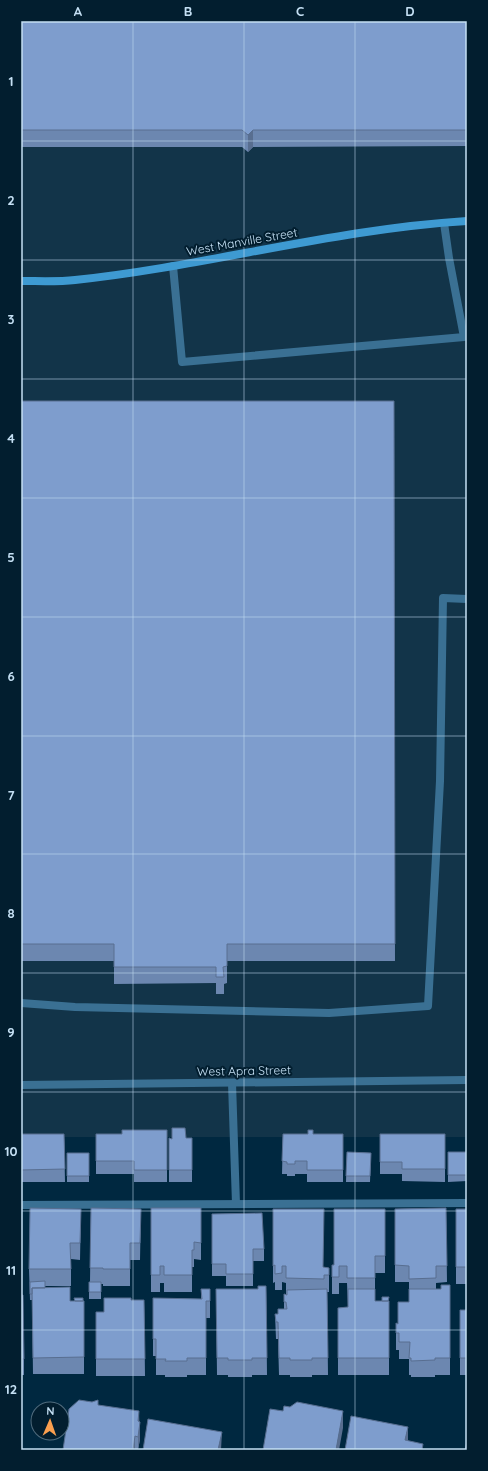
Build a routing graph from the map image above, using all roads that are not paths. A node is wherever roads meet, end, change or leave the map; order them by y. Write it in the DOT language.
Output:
graph roads {
  1 [pos="467,221"];
  2 [pos="444,223"];
  3 [pos="173,266"];
  4 [pos="21,281"];
  5 [pos="467,599"];
  6 [pos="21,1003"];
  7 [pos="467,1080"];
  8 [pos="232,1083"];
  9 [pos="21,1085"];
  10 [pos="467,1203"];
  11 [pos="236,1204"];
  12 [pos="21,1205"];
  1 -- 2 [label="street, West Manville Street"];
  2 -- 3 [label="street, West Manville Street"];
  2 -- 3 [label="street"];
  3 -- 4 [label="street, West Manville Street"];
  5 -- 6 [label="street"];
  7 -- 8 [label="street, West Apra Street"];
  8 -- 9 [label="street, West Apra Street"];
  8 -- 11 [label="street"];
  10 -- 11 [label="street"];
  11 -- 12 [label="street"];
}
